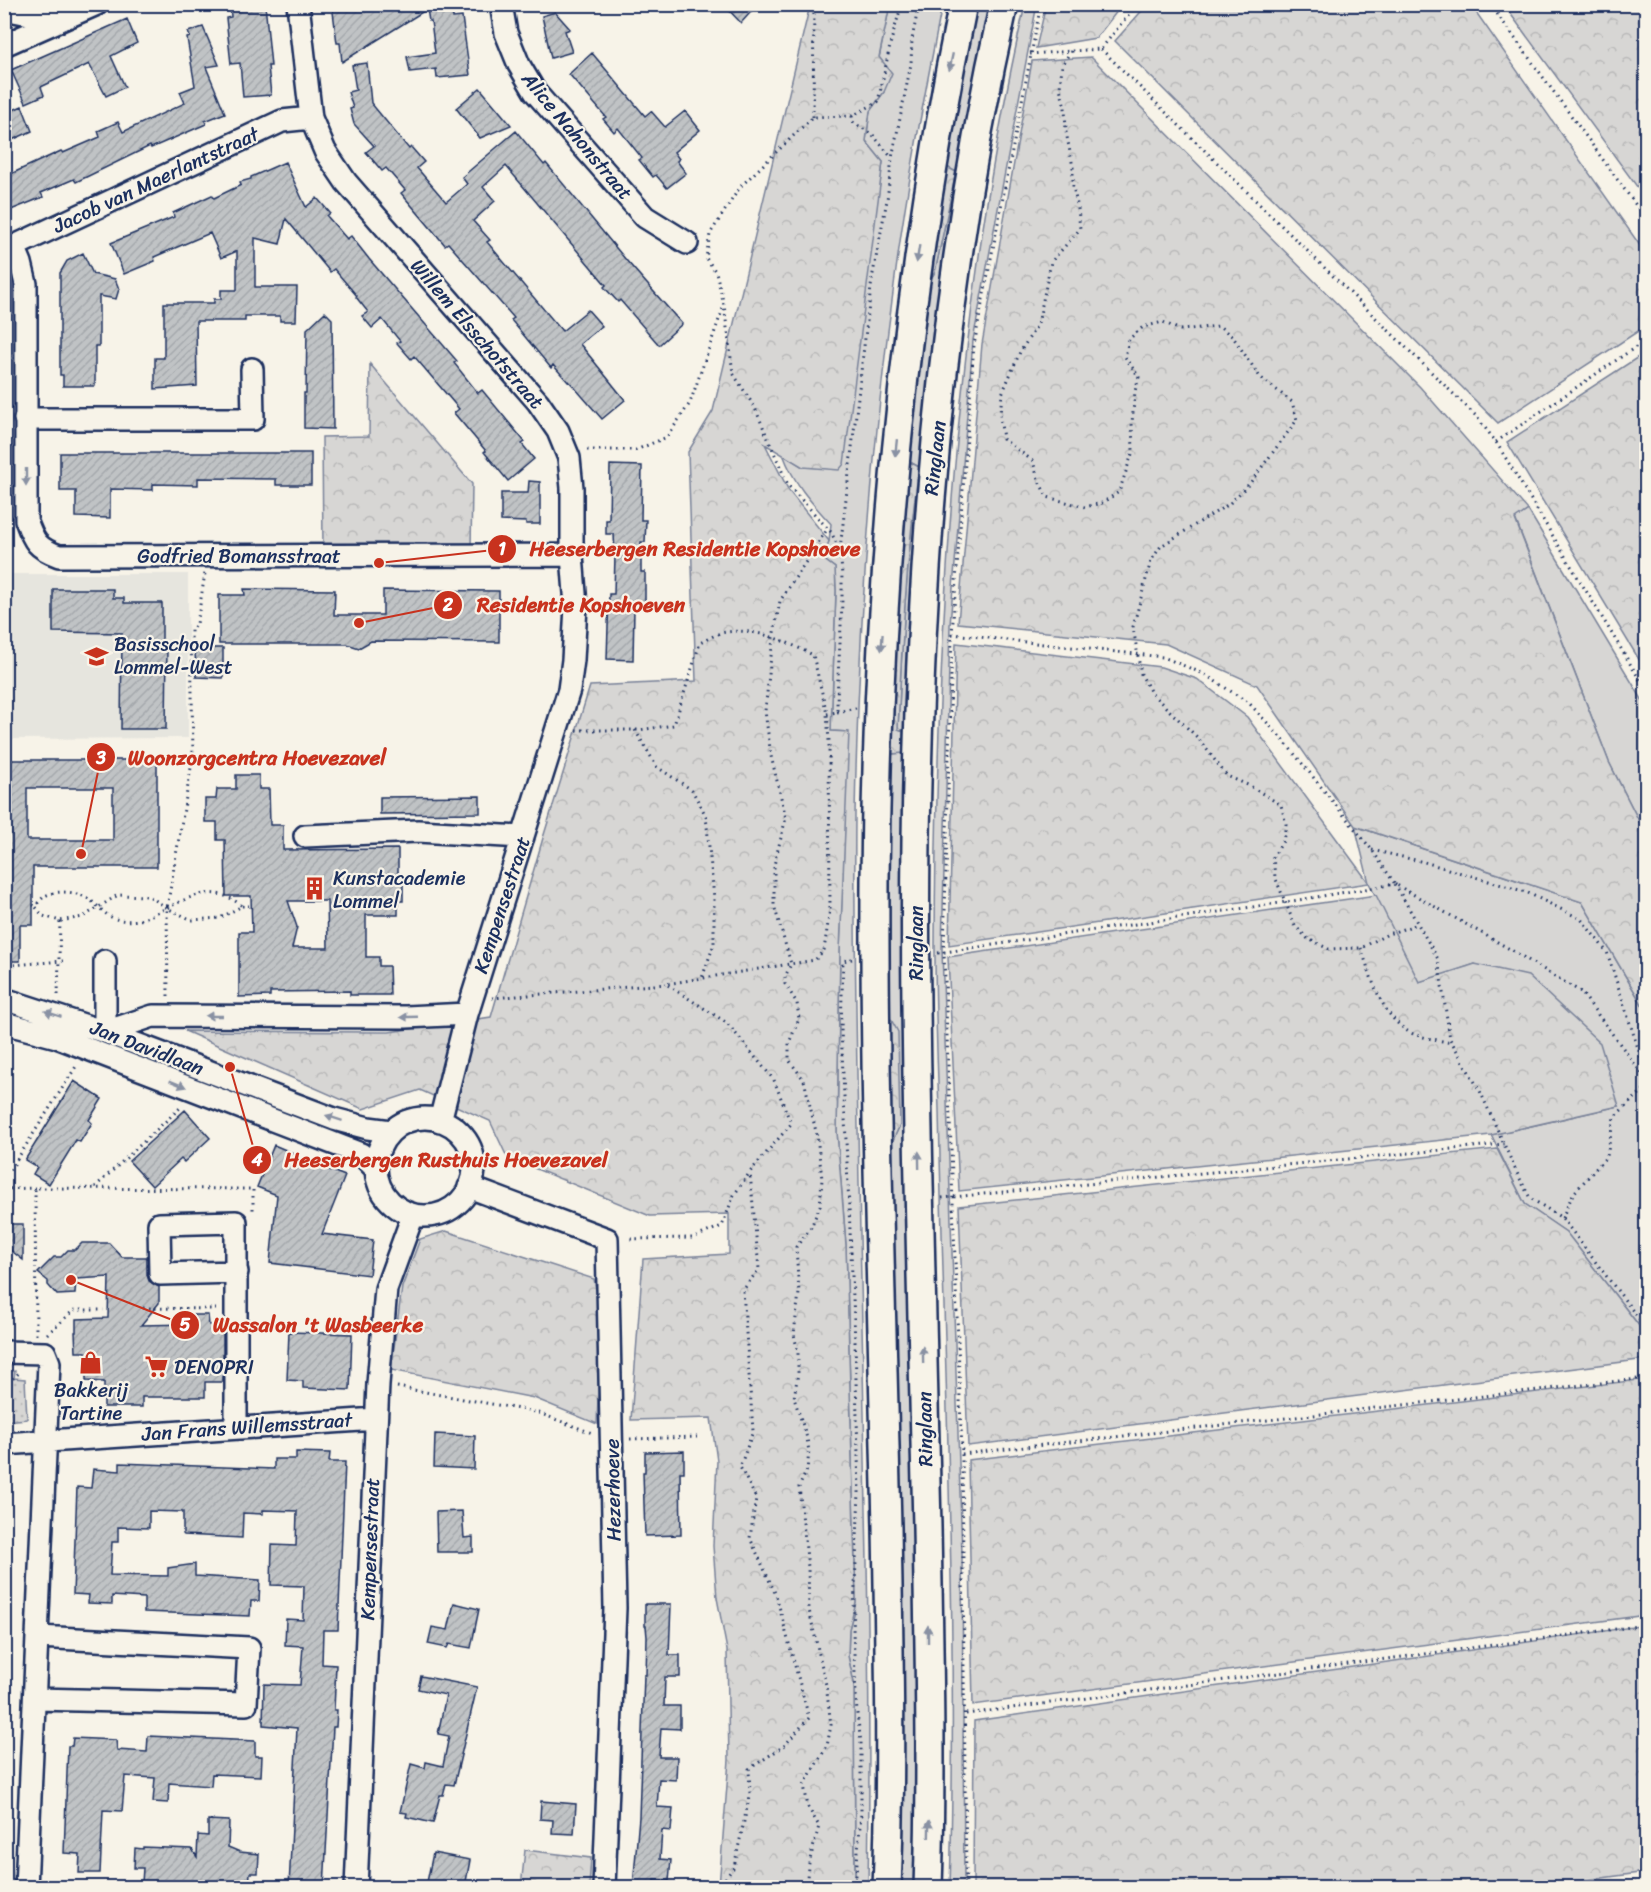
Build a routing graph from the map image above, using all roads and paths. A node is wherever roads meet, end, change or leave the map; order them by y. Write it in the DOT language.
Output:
graph roads {
  1 [pos="97,4"];
  2 [pos="298,4"];
  3 [pos="501,4"];
  4 [pos="814,4"];
  5 [pos="903,4"];
  6 [pos="919,4"];
  7 [pos="963,4"];
  8 [pos="1004,4"];
  9 [pos="1041,4"];
  10 [pos="1137,4"];
  11 [pos="1490,4"];
  12 [pos="4,9"];
  13 [pos="59,20"];
  14 [pos="4,45"];
  15 [pos="1101,49"];
  16 [pos="1071,51"];
  17 [pos="1030,54"];
  18 [pos="852,116"];
  19 [pos="813,117"];
  20 [pos="311,118"];
  21 [pos="892,158"];
  22 [pos="1647,219"];
  23 [pos="687,243"];
  24 [pos="9,248"];
  25 [pos="724,305"];
  26 [pos="1647,340"];
  27 [pos="252,369"];
  28 [pos="25,418"];
  29 [pos="1496,442"];
  30 [pos="568,458"];
  31 [pos="828,528"];
  32 [pos="840,549"];
  33 [pos="572,555"];
  34 [pos="207,557"];
  35 [pos="952,633"];
  36 [pos="773,638"];
  37 [pos="1136,654"];
  38 [pos="568,690"];
  39 [pos="1647,690"];
  40 [pos="864,706"];
  41 [pos="837,712"];
  42 [pos="826,714"];
  43 [pos="556,730"];
  44 [pos="635,730"];
  45 [pos="304,836"];
  46 [pos="523,837"];
  47 [pos="1372,850"];
  48 [pos="1395,884"];
  49 [pos="1286,902"];
  50 [pos="98,906"];
  51 [pos="242,906"];
  52 [pos="249,906"];
  53 [pos="167,908"];
  54 [pos="60,921"];
  55 [pos="1418,924"];
  56 [pos="1361,948"];
  57 [pos="944,952"];
  58 [pos="933,954"];
  59 [pos="860,958"];
  60 [pos="105,961"];
  61 [pos="61,962"];
  62 [pos="791,964"];
  63 [pos="702,978"];
  64 [pos="666,984"];
  65 [pos="8,1000"];
  66 [pos="469,1007"];
  67 [pos="55,1015"];
  68 [pos="168,1016"];
  69 [pos="4,1023"];
  70 [pos="105,1032"];
  71 [pos="1452,1043"];
  72 [pos="87,1049"];
  73 [pos="151,1050"];
  74 [pos="142,1069"];
  75 [pos="1647,1073"];
  76 [pos="1647,1079"];
  77 [pos="1647,1088"];
  78 [pos="192,1089"];
  79 [pos="295,1104"];
  80 [pos="440,1120"];
  81 [pos="287,1126"];
  82 [pos="391,1131"];
  83 [pos="1504,1144"];
  84 [pos="375,1168"];
  85 [pos="750,1172"];
  86 [pos="4,1180"];
  87 [pos="469,1187"];
  88 [pos="35,1188"];
  89 [pos="93,1188"];
  90 [pos="4,1189"];
  91 [pos="952,1197"];
  92 [pos="936,1198"];
  93 [pos="413,1215"];
  94 [pos="1562,1218"];
  95 [pos="607,1239"];
  96 [pos="237,1272"];
  97 [pos="143,1308"];
  98 [pos="237,1309"];
  99 [pos="104,1310"];
  100 [pos="1647,1328"];
  101 [pos="44,1337"];
  102 [pos="4,1352"];
  103 [pos="1647,1378"];
  104 [pos="378,1384"];
  105 [pos="376,1419"];
  106 [pos="236,1427"];
  107 [pos="697,1437"];
  108 [pos="612,1439"];
  109 [pos="47,1441"];
  110 [pos="4,1444"];
  111 [pos="962,1454"];
  112 [pos="1647,1625"];
  113 [pos="38,1637"];
  114 [pos="36,1699"];
  115 [pos="966,1714"];
  116 [pos="1647,1882"];
  117 [pos="26,1887"];
  118 [pos="356,1887"];
  119 [pos="604,1887"];
  120 [pos="718,1887"];
  121 [pos="806,1887"];
  122 [pos="855,1887"];
  123 [pos="887,1887"];
  124 [pos="928,1887"];
  125 [pos="966,1887"];
  126 [pos="1605,1887"];
  1 -- 13 [label="street"];
  2 -- 20 [label="street, Willem Elsschotstraat"];
  3 -- 23 [label="street, Alice Nahonstraat"];
  4 -- 19 [label="path"];
  5 -- 18 [label="path"];
  6 -- 21 [label="path"];
  7 -- 123 [label="main road, Ringlaan, one-way"];
  124 -- 8 [label="main road, Ringlaan, one-way"];
  9 -- 17 [label="path"];
  10 -- 15 [label="path"];
  11 -- 22 [label="path"];
  12 -- 13 [label="street"];
  13 -- 14 [label="street"];
  15 -- 16 [label="path"];
  15 -- 29 [label="path"];
  16 -- 17 [label="path"];
  16 -- 37 [label="path"];
  17 -- 35 [label="path"];
  18 -- 19 [label="path"];
  18 -- 21 [label="path"];
  19 -- 25 [label="path"];
  20 -- 24 [label="street, Jacob van Maerlantstraat"];
  20 -- 30 [label="street, Willem Elsschotstraat"];
  21 -- 32 [label="path"];
  24 -- 28 [label="street, Godfried Bomansstraat"];
  25 -- 30 [label="path"];
  25 -- 31 [label="path"];
  26 -- 29 [label="path"];
  27 -- 28 [label="street"];
  28 -- 34 [label="street, Godfried Bomansstraat, one-way"];
  29 -- 39 [label="path"];
  30 -- 33 [label="street, Willem Elsschotstraat"];
  31 -- 32 [label="path"];
  31 -- 36 [label="path"];
  32 -- 41 [label="path"];
  33 -- 34 [label="street, Godfried Bomansstraat"];
  33 -- 38 [label="street, Willem Elsschotstraat"];
  34 -- 53 [label="path"];
  35 -- 37 [label="path"];
  35 -- 57 [label="path"];
  36 -- 42 [label="path"];
  36 -- 44 [label="path"];
  36 -- 62 [label="path"];
  37 -- 47 [label="path"];
  37 -- 49 [label="path"];
  38 -- 43 [label="street, Kempensestraat"];
  40 -- 41 [label="path"];
  41 -- 42 [label="path"];
  42 -- 62 [label="path"];
  43 -- 44 [label="path"];
  43 -- 46 [label="street, Kempensestraat"];
  44 -- 63 [label="path"];
  45 -- 46 [label="street"];
  46 -- 66 [label="street, Kempensestraat"];
  47 -- 48 [label="path"];
  47 -- 75 [label="path"];
  48 -- 49 [label="path"];
  48 -- 55 [label="path"];
  48 -- 76 [label="path"];
  49 -- 56 [label="path"];
  49 -- 57 [label="path"];
  50 -- 53 [label="path"];
  50 -- 53 [label="path"];
  50 -- 54 [label="path"];
  50 -- 54 [label="path"];
  51 -- 52 [label="path"];
  51 -- 53 [label="path"];
  51 -- 53 [label="path"];
  53 -- 68 [label="path"];
  54 -- 61 [label="path"];
  55 -- 56 [label="path"];
  55 -- 71 [label="path"];
  56 -- 71 [label="path"];
  57 -- 58 [label="path"];
  57 -- 91 [label="path"];
  59 -- 122 [label="path"];
  60 -- 70 [label="street"];
  61 -- 65 [label="path"];
  61 -- 67 [label="path"];
  62 -- 63 [label="path"];
  62 -- 121 [label="path"];
  63 -- 64 [label="path"];
  64 -- 66 [label="path"];
  64 -- 85 [label="path"];
  67 -- 65 [label="street, Jan Davidlaan, one-way"];
  66 -- 68 [label="street, one-way"];
  66 -- 80 [label="street, Kempensestraat"];
  67 -- 70 [label="street, Jan Davidlaan"];
  68 -- 70 [label="street"];
  69 -- 72 [label="street, Jan Davidlaan"];
  70 -- 73 [label="street, Jan Davidlaan"];
  71 -- 83 [label="path"];
  72 -- 74 [label="street, Jan Davidlaan"];
  72 -- 86 [label="path"];
  73 -- 74 [label="street"];
  73 -- 79 [label="street, Jan Davidlaan"];
  74 -- 78 [label="street, Jan Davidlaan, one-way"];
  77 -- 94 [label="path"];
  78 -- 81 [label="street, Jan Davidlaan"];
  78 -- 89 [label="path"];
  79 -- 81 [label="street"];
  82 -- 79 [label="street, Jan Davidlaan, one-way"];
  80 -- 82 [label="street"];
  80 -- 87 [label="street"];
  81 -- 84 [label="street, Jan Davidlaan"];
  82 -- 84 [label="street"];
  83 -- 91 [label="path"];
  83 -- 94 [label="path"];
  84 -- 93 [label="street"];
  85 -- 95 [label="path"];
  85 -- 120 [label="path"];
  87 -- 93 [label="street"];
  87 -- 95 [label="street"];
  88 -- 90 [label="path"];
  91 -- 92 [label="path"];
  91 -- 111 [label="path"];
  93 -- 104 [label="street, Kempensestraat"];
  94 -- 100 [label="path"];
  95 -- 108 [label="street, Hezerhoeve"];
  96 -- 98 [label="street"];
  97 -- 98 [label="path"];
  98 -- 106 [label="street"];
  99 -- 101 [label="path"];
  102 -- 109 [label="street"];
  103 -- 111 [label="path"];
  104 -- 105 [label="street, Kempensestraat"];
  104 -- 108 [label="path"];
  105 -- 106 [label="street, Jan Frans Willemsstraat"];
  105 -- 118 [label="street, Kempensestraat"];
  106 -- 109 [label="street, Jan Frans Willemsstraat"];
  107 -- 108 [label="path"];
  108 -- 119 [label="street, Hezerhoeve"];
  109 -- 110 [label="street, Jan Frans Willemsstraat"];
  109 -- 113 [label="street"];
  111 -- 115 [label="path"];
  112 -- 115 [label="path"];
  113 -- 114 [label="street"];
  113 -- 114 [label="street"];
  114 -- 117 [label="street"];
  115 -- 125 [label="path"];
  116 -- 126 [label="path"];
}
